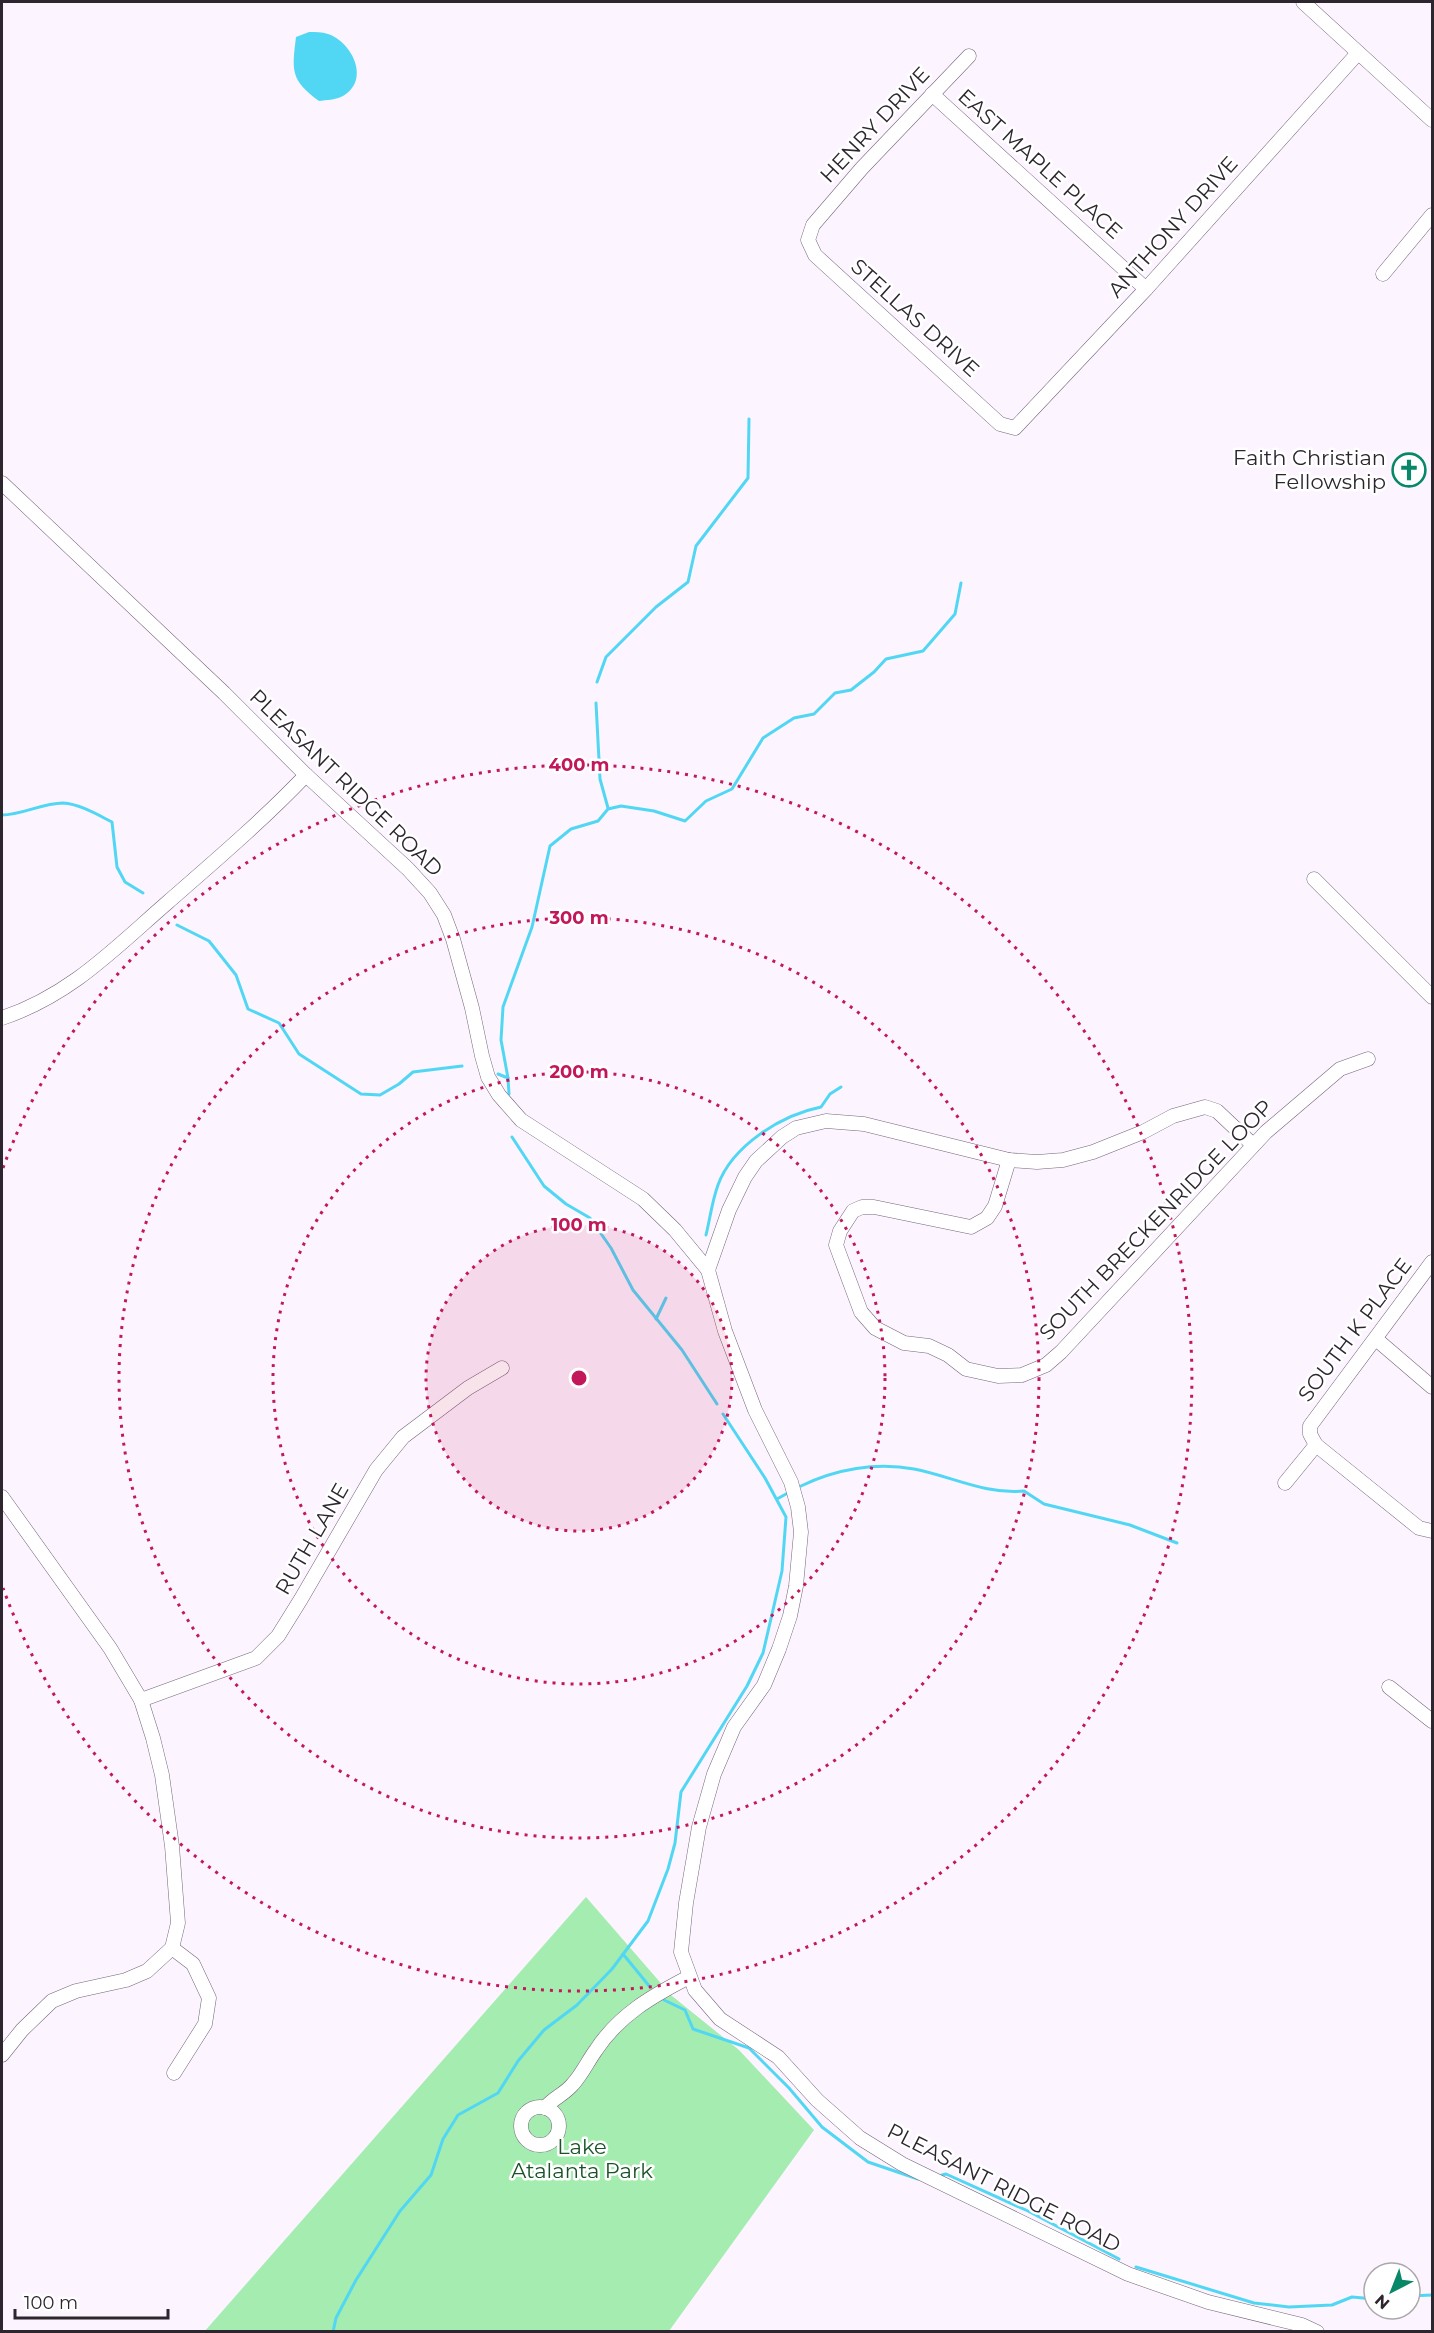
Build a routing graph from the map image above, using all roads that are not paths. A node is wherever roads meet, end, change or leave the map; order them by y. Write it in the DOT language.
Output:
graph roads {
  1 [pos="1303,2"];
  2 [pos="1358,53"];
  3 [pos="969,56"];
  4 [pos="932,94"];
  5 [pos="1432,120"];
  6 [pos="1432,215"];
  7 [pos="813,225"];
  8 [pos="1383,274"];
  9 [pos="1146,289"];
  10 [pos="1015,428"];
  11 [pos="2,483"];
  12 [pos="306,775"];
  13 [pos="1314,879"];
  14 [pos="1432,997"];
  15 [pos="2,1018"];
  16 [pos="1368,1059"];
  17 [pos="1253,1145"];
  18 [pos="1009,1160"];
  19 [pos="1432,1262"];
  20 [pos="708,1270"];
  21 [pos="1376,1340"];
  22 [pos="502,1368"];
  23 [pos="1432,1387"];
  24 [pos="1316,1445"];
  25 [pos="1285,1483"];
  26 [pos="2,1497"];
  27 [pos="1426,1529"];
  28 [pos="1389,1687"];
  29 [pos="141,1700"];
  30 [pos="1432,1721"];
  31 [pos="172,1948"];
  32 [pos="689,1977"];
  33 [pos="2,2055"];
  34 [pos="174,2073"];
  35 [pos="545,2108"];
  36 [pos="1317,2331"];
  1 -- 2 [label="street"];
  2 -- 5 [label="street"];
  2 -- 9 [label="street, ANTHONY DRIVE"];
  3 -- 4 [label="street, HENRY DRIVE"];
  4 -- 7 [label="street, HENRY DRIVE"];
  4 -- 9 [label="street, EAST MAPLE PLACE"];
  6 -- 8 [label="street"];
  7 -- 10 [label="street, STELLAS DRIVE"];
  9 -- 10 [label="street, ANTHONY DRIVE"];
  11 -- 12 [label="street, PLEASANT RIDGE ROAD"];
  12 -- 15 [label="street"];
  12 -- 20 [label="street, PLEASANT RIDGE ROAD"];
  13 -- 14 [label="street"];
  16 -- 17 [label="street, SOUTH BRECKENRIDGE LOOP"];
  17 -- 18 [label="street"];
  17 -- 18 [label="street, SOUTH BRECKENRIDGE LOOP"];
  18 -- 20 [label="street"];
  19 -- 21 [label="street, SOUTH K PLACE"];
  20 -- 32 [label="street, PLEASANT RIDGE ROAD"];
  21 -- 23 [label="street"];
  21 -- 24 [label="street, SOUTH K PLACE"];
  22 -- 29 [label="street, RUTH LANE"];
  24 -- 25 [label="street"];
  24 -- 27 [label="street"];
  26 -- 29 [label="street"];
  28 -- 30 [label="street"];
  29 -- 31 [label="street"];
  31 -- 33 [label="street"];
  31 -- 34 [label="street"];
  32 -- 35 [label="street"];
  32 -- 36 [label="street, PLEASANT RIDGE ROAD"];
}
